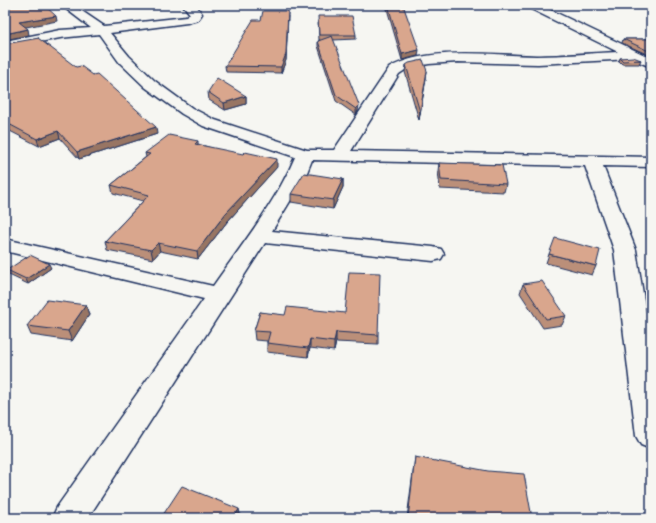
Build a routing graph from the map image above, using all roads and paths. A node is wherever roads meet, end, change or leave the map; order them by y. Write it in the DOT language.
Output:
graph roads {
  1 [pos="66,5"];
  2 [pos="531,5"];
  3 [pos="193,6"];
  4 [pos="102,30"];
  5 [pos="5,45"];
  6 [pos="634,55"];
  7 [pos="651,62"];
  8 [pos="305,156"];
  9 [pos="338,156"];
  10 [pos="592,160"];
  11 [pos="651,162"];
  12 [pos="259,236"];
  13 [pos="5,245"];
  14 [pos="433,254"];
  15 [pos="219,295"];
  16 [pos="651,436"];
  17 [pos="69,518"];
  1 -- 4 [label="street"];
  2 -- 6 [label="street"];
  3 -- 4 [label="street"];
  4 -- 5 [label="street"];
  4 -- 8 [label="street"];
  6 -- 7 [label="street"];
  6 -- 9 [label="street"];
  8 -- 9 [label="street"];
  8 -- 12 [label="street"];
  9 -- 10 [label="street"];
  10 -- 11 [label="street"];
  10 -- 16 [label="street"];
  12 -- 14 [label="street"];
  12 -- 15 [label="street"];
  13 -- 15 [label="street"];
  15 -- 17 [label="street"];
}
